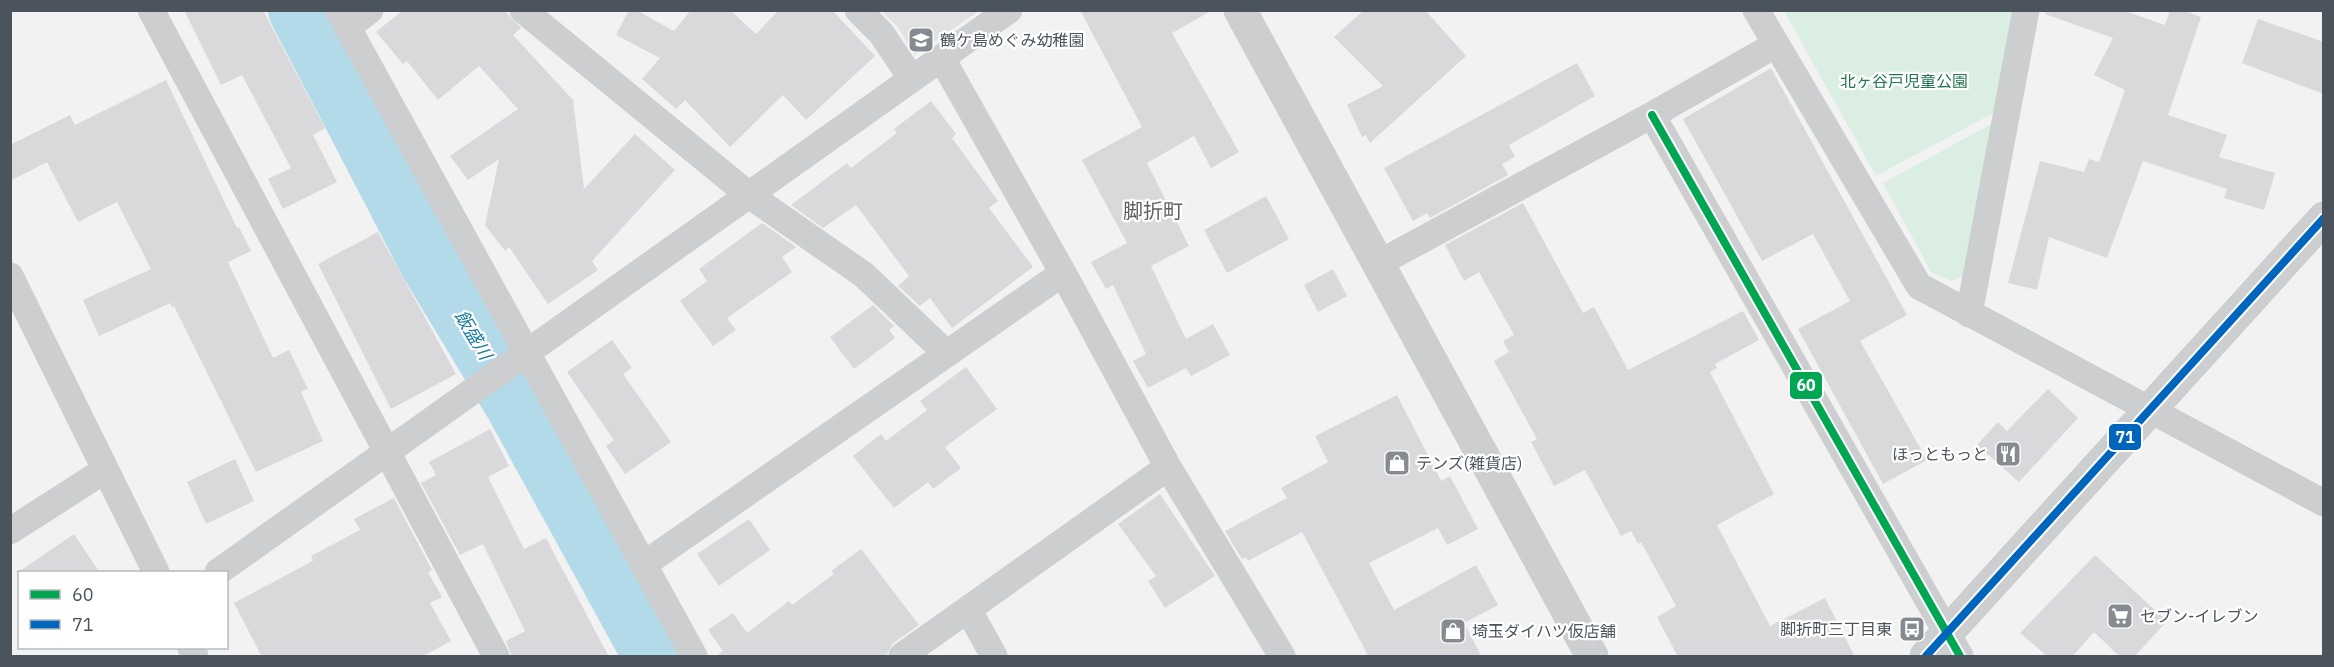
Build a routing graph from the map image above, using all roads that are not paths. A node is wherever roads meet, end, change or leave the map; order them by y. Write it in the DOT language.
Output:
graph roads {
  1 [pos="151,10"];
  2 [pos="370,10"];
  3 [pos="523,10"];
  4 [pos="858,10"];
  5 [pos="1009,10"];
  6 [pos="1240,10"];
  7 [pos="1756,10"];
  8 [pos="2026,10"];
  9 [pos="342,19"];
  10 [pos="1775,45"];
  11 [pos="942,58"];
  12 [pos="912,79"];
  13 [pos="1652,116"];
  14 [pos="749,195"];
  15 [pos="2324,218"];
  16 [pos="1378,262"];
  17 [pos="1063,273"];
  18 [pos="10,276"];
  19 [pos="1969,314"];
  20 [pos="527,353"];
  21 [pos="947,354"];
  22 [pos="2151,411"];
  23 [pos="387,455"];
  24 [pos="1168,467"];
  25 [pos="105,470"];
  26 [pos="2324,502"];
  27 [pos="10,531"];
  28 [pos="643,565"];
  29 [pos="155,571"];
  30 [pos="221,571"];
  31 [pos="968,609"];
  32 [pos="1944,649"];
  33 [pos="496,657"];
  34 [pos="694,657"];
  35 [pos="902,657"];
  36 [pos="994,657"];
  37 [pos="1282,657"];
  38 [pos="1592,657"];
  1 -- 23 [label="street"];
  2 -- 9 [label="street"];
  3 -- 14 [label="street"];
  4 -- 12 [label="street"];
  5 -- 11 [label="street"];
  6 -- 16 [label="street"];
  7 -- 10 [label="street"];
  8 -- 19 [label="street"];
  9 -- 20 [label="street"];
  10 -- 13 [label="street"];
  10 -- 19 [label="street"];
  11 -- 12 [label="street"];
  11 -- 17 [label="street"];
  12 -- 14 [label="street"];
  13 -- 16 [label="street"];
  13 -- 32 [label="street"];
  14 -- 20 [label="street"];
  14 -- 21 [label="street"];
  15 -- 22 [label="street"];
  16 -- 38 [label="street"];
  17 -- 21 [label="street"];
  17 -- 24 [label="street"];
  18 -- 25 [label="street"];
  19 -- 22 [label="street"];
  20 -- 23 [label="street"];
  20 -- 28 [label="street"];
  21 -- 28 [label="street"];
  22 -- 26 [label="street"];
  22 -- 32 [label="street"];
  23 -- 30 [label="street"];
  23 -- 33 [label="street"];
  24 -- 31 [label="street"];
  24 -- 37 [label="street"];
  25 -- 27 [label="street"];
  25 -- 29 [label="street"];
  28 -- 34 [label="street"];
  31 -- 35 [label="street"];
  31 -- 36 [label="street"];
}
